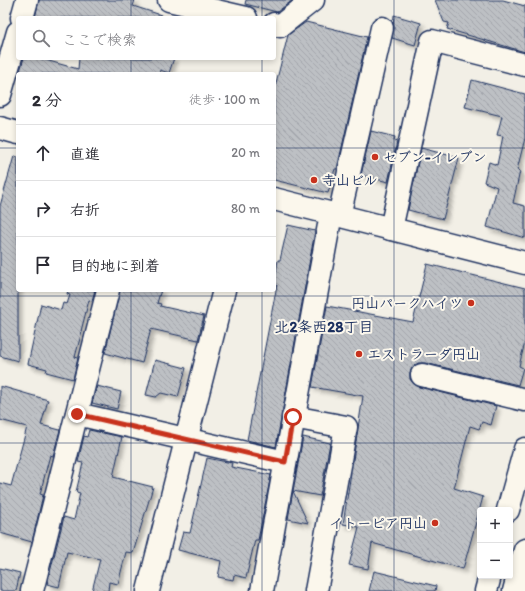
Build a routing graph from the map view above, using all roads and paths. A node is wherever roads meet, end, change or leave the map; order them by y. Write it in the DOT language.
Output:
graph roads {
  1 [pos="27,0"];
  2 [pos="169,0"];
  3 [pos="313,0"];
  4 [pos="23,16"];
  5 [pos="237,16"];
  6 [pos="276,25"];
  7 [pos="382,28"];
  8 [pos="16,39"];
  9 [pos="525,65"];
  10 [pos="0,95"];
  11 [pos="0,128"];
  12 [pos="16,132"];
  13 [pos="276,200"];
  14 [pos="335,215"];
  15 [pos="391,229"];
  16 [pos="525,263"];
  17 [pos="108,292"];
  18 [pos="224,292"];
  19 [pos="422,375"];
  20 [pos="525,400"];
  21 [pos="77,414"];
  22 [pos="293,417"];
  23 [pos="187,439"];
  24 [pos="525,449"];
  25 [pos="285,462"];
  26 [pos="509,507"];
  27 [pos="525,550"];
  28 [pos="489,579"];
  29 [pos="32,591"];
  30 [pos="148,591"];
  31 [pos="262,591"];
  32 [pos="316,591"];
  33 [pos="486,591"];
  34 [pos="514,591"];
  1 -- 4 [label="street"];
  2 -- 5 [label="street"];
  3 -- 6 [label="street"];
  7 -- 14 [label="street"];
  8 -- 10 [label="street"];
  9 -- 15 [label="street"];
  11 -- 12 [label="street"];
  13 -- 14 [label="street"];
  14 -- 15 [label="street"];
  14 -- 22 [label="street"];
  15 -- 16 [label="street"];
  17 -- 21 [label="street"];
  18 -- 23 [label="street"];
  19 -- 20 [label="street"];
  21 -- 23 [label="street"];
  21 -- 29 [label="street"];
  22 -- 25 [label="street"];
  22 -- 32 [label="street"];
  23 -- 25 [label="street"];
  23 -- 30 [label="street"];
  24 -- 26 [label="street"];
  25 -- 31 [label="street"];
  27 -- 34 [label="street"];
  28 -- 33 [label="street"];
}
